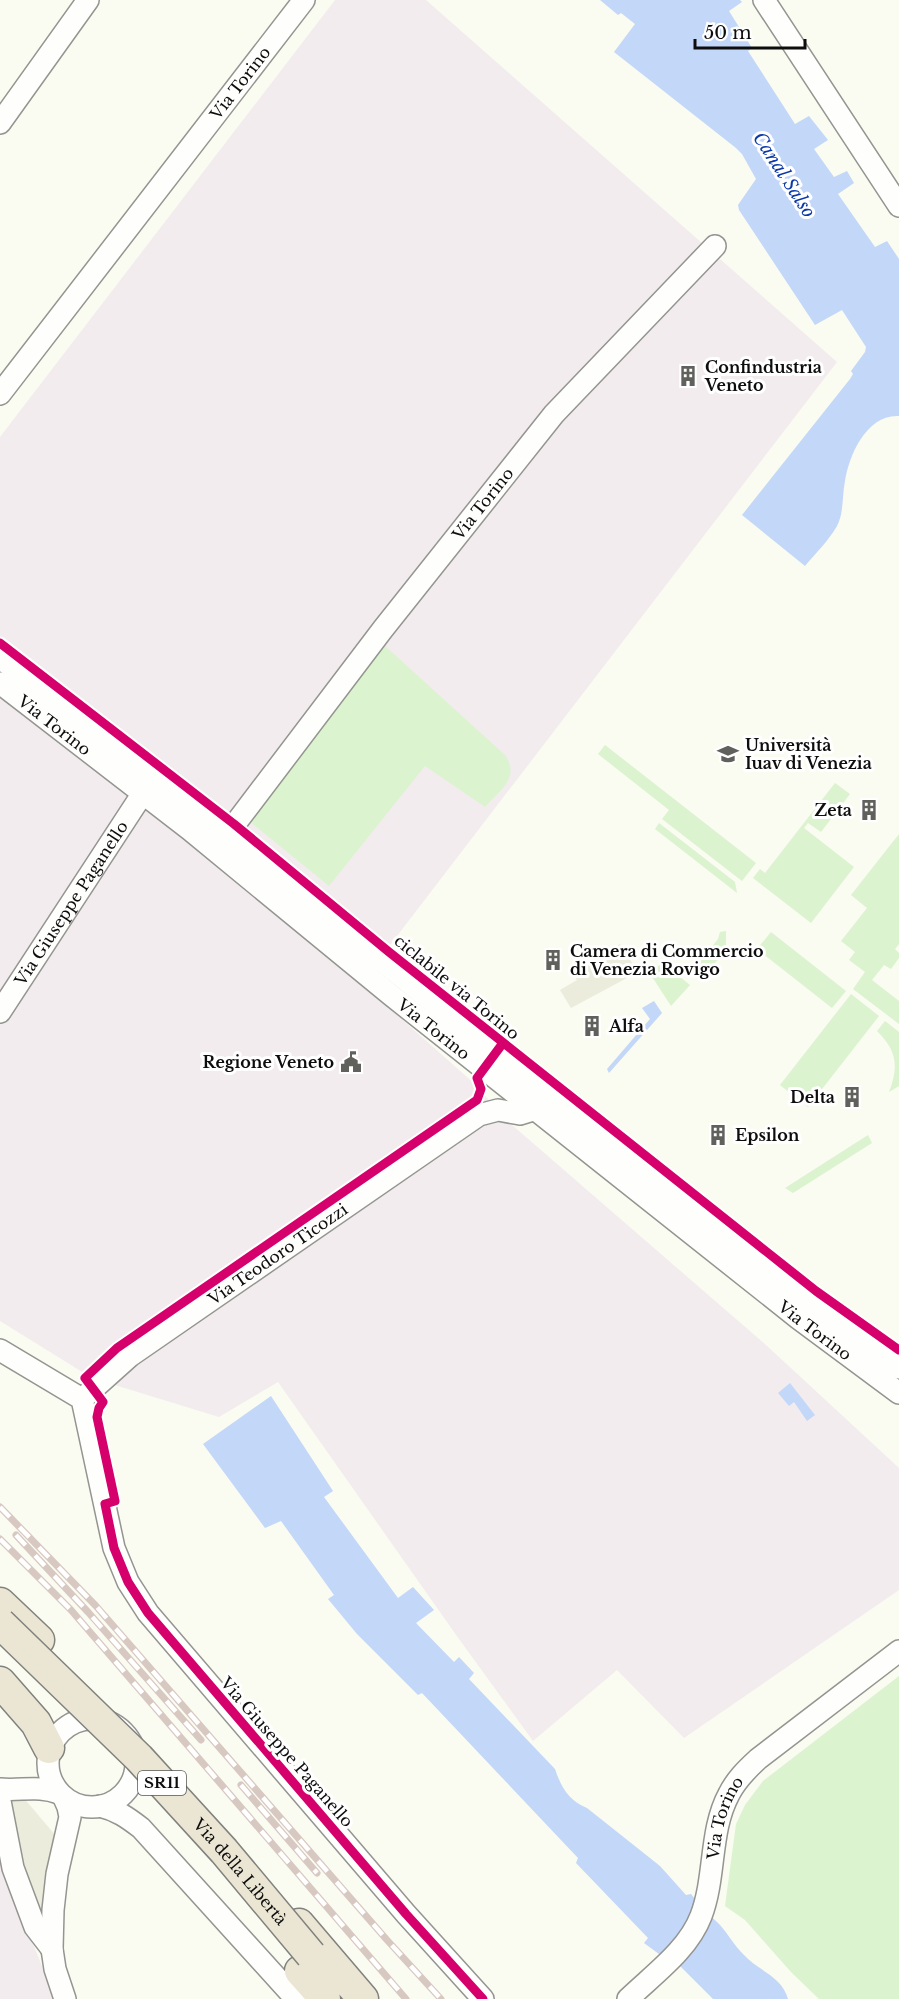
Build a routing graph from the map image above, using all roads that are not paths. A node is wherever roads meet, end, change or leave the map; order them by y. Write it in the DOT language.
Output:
graph roads {
  1 [pos="88,0"];
  2 [pos="304,0"];
  3 [pos="764,0"];
  4 [pos="0,123"];
  5 [pos="899,206"];
  6 [pos="715,246"];
  7 [pos="0,394"];
  8 [pos="0,658"];
  9 [pos="0,683"];
  10 [pos="143,793"];
  11 [pos="226,836"];
  12 [pos="0,1012"];
  13 [pos="492,1076"];
  14 [pos="536,1109"];
  15 [pos="479,1115"];
  16 [pos="0,1350"];
  17 [pos="899,1368"];
  18 [pos="899,1393"];
  19 [pos="81,1399"];
  20 [pos="0,1603"];
  21 [pos="0,1623"];
  22 [pos="0,1646"];
  23 [pos="899,1651"];
  24 [pos="0,1682"];
  25 [pos="105,1720"];
  26 [pos="48,1758"];
  27 [pos="133,1771"];
  28 [pos="30,1788"];
  29 [pos="0,1789"];
  30 [pos="62,1795"];
  31 [pos="0,1801"];
  32 [pos="96,1806"];
  33 [pos="141,1828"];
  34 [pos="68,1830"];
  35 [pos="52,1949"];
  36 [pos="302,1975"];
  37 [pos="65,1999"];
  38 [pos="325,1999"];
  39 [pos="347,1999"];
  40 [pos="363,1999"];
  41 [pos="483,1999"];
  42 [pos="628,1999"];
  1 -- 4 [label="street"];
  2 -- 7 [label="street, Via Torino"];
  3 -- 5 [label="street"];
  6 -- 11 [label="street, Via Torino"];
  8 -- 11 [label="street, Via Torino"];
  9 -- 10 [label="street, Via Torino"];
  10 -- 12 [label="street, Via Giuseppe Paganello"];
  10 -- 13 [label="street, Via Torino"];
  11 -- 17 [label="street, Via Torino"];
  13 -- 14 [label="street, Via Torino"];
  13 -- 15 [label="street"];
  14 -- 15 [label="street, Via Teodoro Ticozzi"];
  14 -- 18 [label="street, Via Torino"];
  15 -- 19 [label="street, Via Teodoro Ticozzi"];
  16 -- 19 [label="street"];
  19 -- 41 [label="street, Via Giuseppe Paganello"];
  20 -- 25 [label="highway"];
  21 -- 36 [label="highway, Via della Libertà / SR11, bridge"];
  22 -- 36 [label="highway, Via della Libertà / SR11"];
  23 -- 42 [label="street, Via Torino"];
  24 -- 26 [label="highway"];
  25 -- 26 [label="street"];
  25 -- 27 [label="street"];
  26 -- 28 [label="street"];
  26 -- 30 [label="street"];
  27 -- 32 [label="street"];
  27 -- 33 [label="street, Via della Libertà"];
  27 -- 40 [label="highway"];
  28 -- 29 [label="street"];
  28 -- 30 [label="street"];
  30 -- 32 [label="street"];
  30 -- 34 [label="street"];
  31 -- 35 [label="street"];
  32 -- 33 [label="street, Via della Libertà"];
  32 -- 34 [label="street"];
  33 -- 36 [label="street, Via della Libertà"];
  34 -- 35 [label="street"];
  35 -- 37 [label="street"];
  36 -- 38 [label="highway, Via della Libertà / SR11"];
  36 -- 39 [label="highway, Via della Libertà / SR11"];
}
